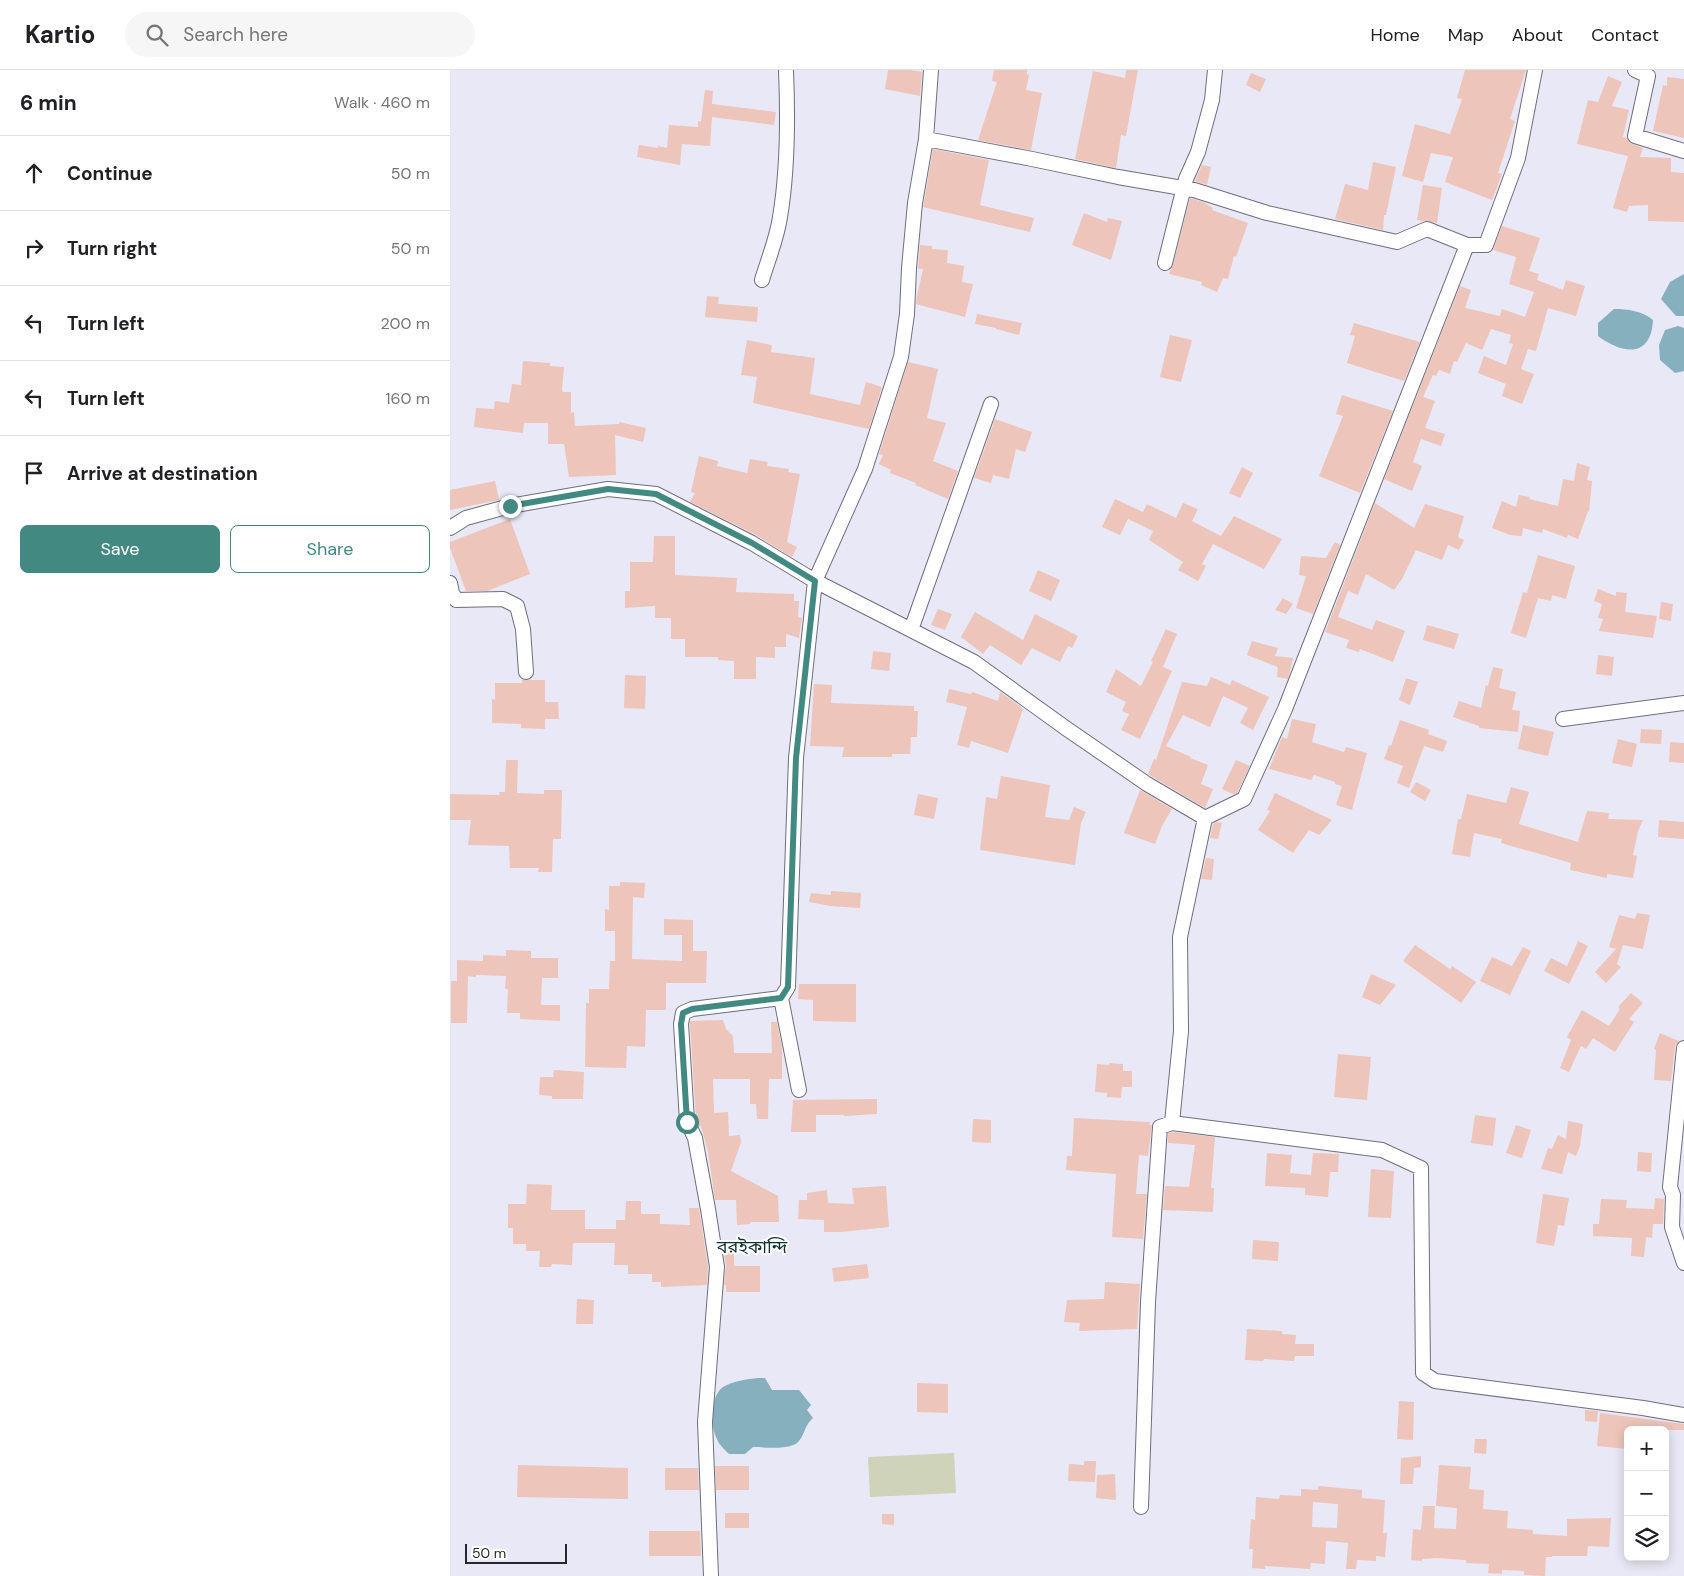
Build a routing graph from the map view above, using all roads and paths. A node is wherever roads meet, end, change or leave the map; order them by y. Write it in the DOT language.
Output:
graph roads {
  1 [pos="786,70"];
  2 [pos="931,70"];
  3 [pos="1215,70"];
  4 [pos="1534,70"];
  5 [pos="1635,70"];
  6 [pos="926,139"];
  7 [pos="1684,152"];
  8 [pos="1184,188"];
  9 [pos="1467,245"];
  10 [pos="1165,263"];
  11 [pos="762,280"];
  12 [pos="991,404"];
  13 [pos="450,528"];
  14 [pos="815,581"];
  15 [pos="450,583"];
  16 [pos="911,630"];
  17 [pos="526,672"];
  18 [pos="1684,703"];
  19 [pos="1563,719"];
  20 [pos="1205,818"];
  21 [pos="781,998"];
  22 [pos="1684,1048"];
  23 [pos="799,1090"];
  24 [pos="1172,1123"];
  25 [pos="1684,1263"];
  26 [pos="1684,1415"];
  27 [pos="1141,1506"];
  28 [pos="711,1576"];
  1 -- 11 [label="street"];
  2 -- 6 [label="street"];
  3 -- 8 [label="street"];
  4 -- 9 [label="street"];
  5 -- 7 [label="street"];
  6 -- 8 [label="street"];
  6 -- 14 [label="street"];
  8 -- 9 [label="street"];
  8 -- 10 [label="street"];
  9 -- 20 [label="street"];
  12 -- 16 [label="street"];
  13 -- 14 [label="street"];
  14 -- 16 [label="street"];
  14 -- 21 [label="street"];
  15 -- 17 [label="street"];
  16 -- 20 [label="street"];
  18 -- 19 [label="street"];
  20 -- 24 [label="street"];
  21 -- 23 [label="street"];
  21 -- 28 [label="street"];
  22 -- 25 [label="street"];
  24 -- 26 [label="street"];
  24 -- 27 [label="street"];
}
